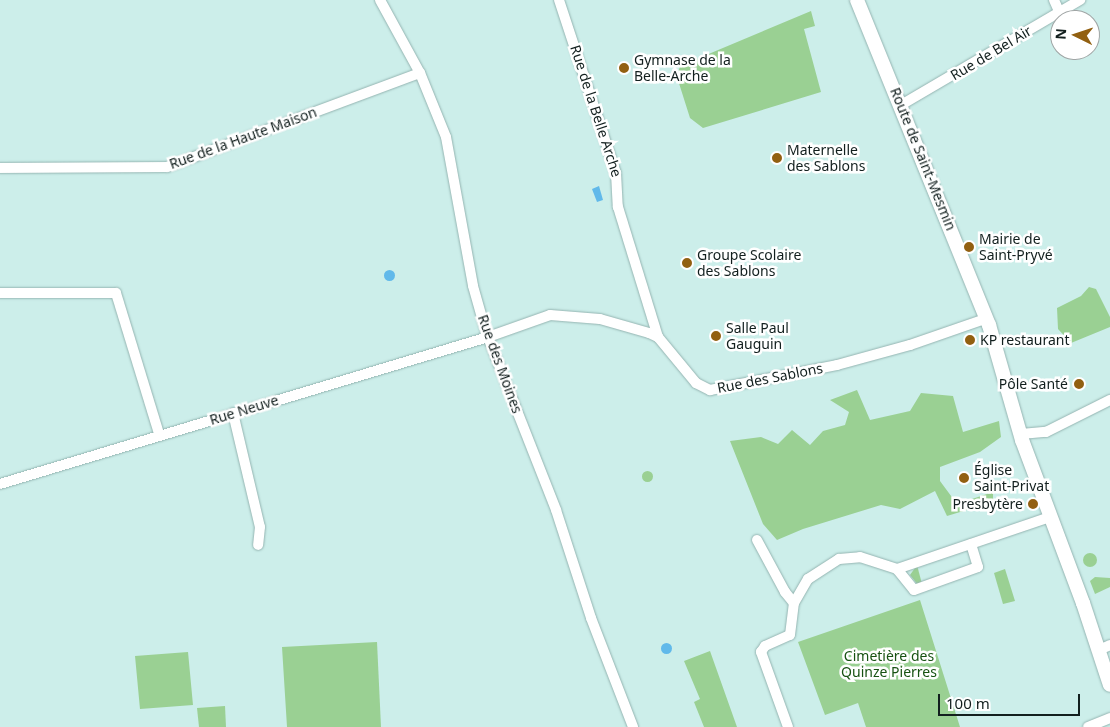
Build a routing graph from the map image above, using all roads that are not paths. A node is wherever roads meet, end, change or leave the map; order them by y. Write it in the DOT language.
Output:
graph roads {
  1 [pos="380,0"];
  2 [pos="560,0"];
  3 [pos="856,0"];
  4 [pos="1080,0"];
  5 [pos="1061,10"];
  6 [pos="1050,17"];
  7 [pos="420,73"];
  8 [pos="901,105"];
  9 [pos="0,168"];
  10 [pos="0,293"];
  11 [pos="985,319"];
  12 [pos="488,337"];
  13 [pos="658,337"];
  14 [pos="1110,400"];
  15 [pos="233,414"];
  16 [pos="159,434"];
  17 [pos="1021,434"];
  18 [pos="0,484"];
  19 [pos="1050,517"];
  20 [pos="757,540"];
  21 [pos="971,544"];
  22 [pos="258,545"];
  23 [pos="897,569"];
  24 [pos="794,603"];
  25 [pos="1105,647"];
  26 [pos="1110,685"];
  27 [pos="1110,718"];
  28 [pos="633,727"];
  29 [pos="788,727"];
  30 [pos="1088,727"];
  1 -- 7 [label="street, Rue des Moines"];
  2 -- 13 [label="street, Rue de la Belle Arche"];
  3 -- 8 [label="main road, Route de Saint-Mesmin"];
  4 -- 5 [label="street, Rue de Bel Air"];
  6 -- 8 [label="street, Rue de Bel Air"];
  7 -- 9 [label="street, Rue de la Haute Maison"];
  7 -- 12 [label="street, Rue des Moines"];
  8 -- 11 [label="main road, Route de Saint-Mesmin"];
  10 -- 16 [label="street"];
  11 -- 13 [label="street, Rue des Sablons"];
  11 -- 17 [label="main road, Route de Saint-Mesmin"];
  12 -- 13 [label="street"];
  12 -- 15 [label="street, Rue Neuve"];
  12 -- 28 [label="street, Rue des Moines"];
  14 -- 17 [label="street"];
  15 -- 16 [label="street, Rue Neuve"];
  15 -- 22 [label="street"];
  16 -- 18 [label="street, Rue Neuve"];
  17 -- 19 [label="main road, Route de Saint-Mesmin"];
  19 -- 21 [label="street"];
  19 -- 25 [label="main road, Route de Saint-Mesmin"];
  20 -- 24 [label="street"];
  21 -- 23 [label="street"];
  21 -- 23 [label="street"];
  23 -- 24 [label="street"];
  24 -- 29 [label="street"];
  25 -- 26 [label="main road, Route de Saint-Mesmin"];
  27 -- 30 [label="street"];
}
